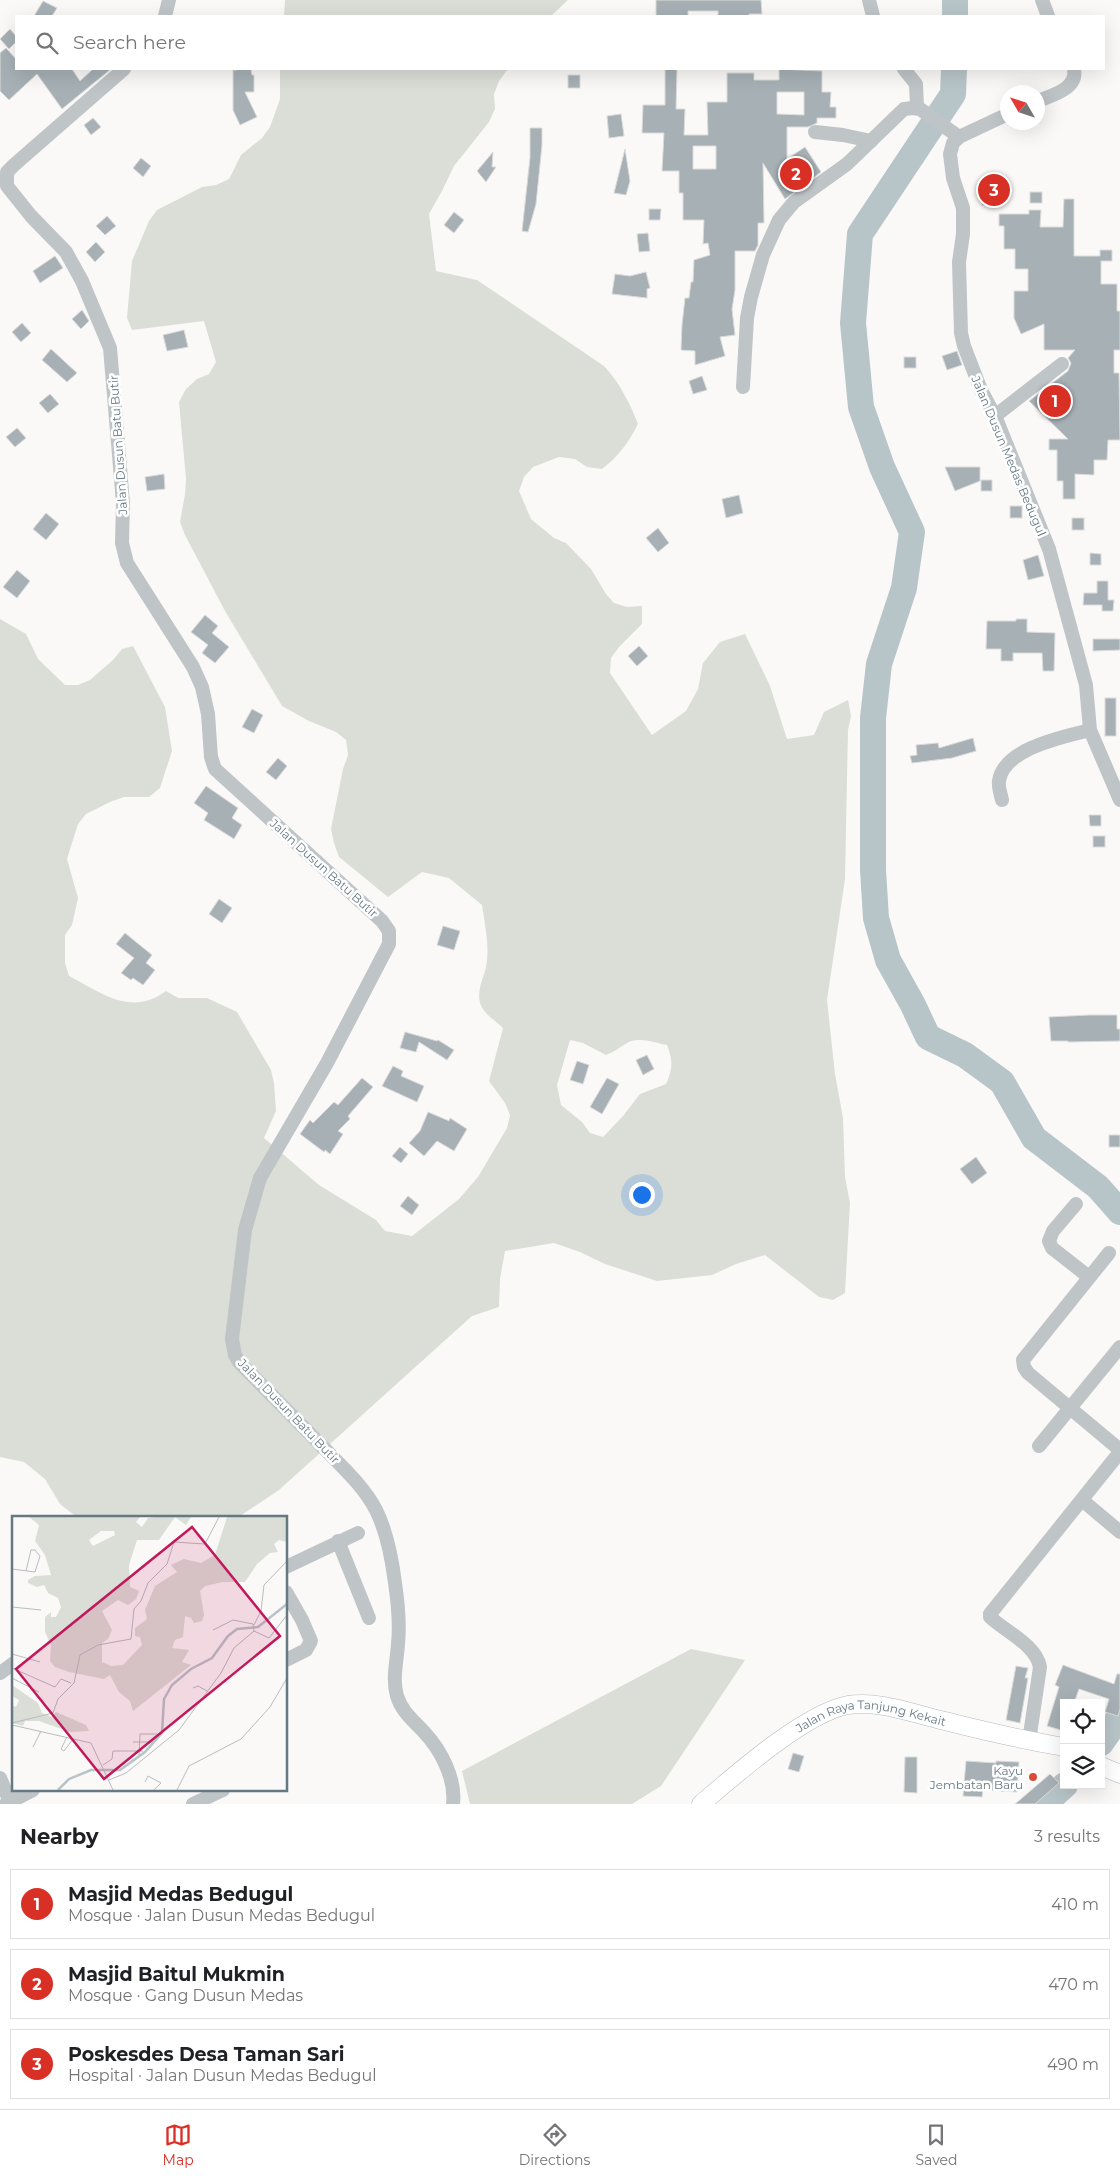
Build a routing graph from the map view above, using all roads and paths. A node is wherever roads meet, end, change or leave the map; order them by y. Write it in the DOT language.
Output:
graph roads {
  1 [pos="170,0"];
  2 [pos="868,0"];
  3 [pos="1042,0"];
  4 [pos="165,15"];
  5 [pos="873,15"];
  6 [pos="1048,15"];
  7 [pos="123,70"];
  8 [pos="905,70"];
  9 [pos="1074,70"];
  10 [pos="1045,98"];
  11 [pos="921,111"];
  12 [pos="1000,117"];
  13 [pos="815,132"];
  14 [pos="954,134"];
  15 [pos="871,141"];
  16 [pos="1062,364"];
  17 [pos="743,386"];
  18 [pos="995,416"];
  19 [pos="1090,730"];
  20 [pos="1002,800"];
  21 [pos="1120,800"];
  22 [pos="1076,1204"];
  23 [pos="1109,1253"];
  24 [pos="1089,1278"];
  25 [pos="1120,1346"];
  26 [pos="1070,1408"];
  27 [pos="1039,1446"];
  28 [pos="1120,1451"];
  29 [pos="1082,1500"];
  30 [pos="1120,1532"];
  31 [pos="358,1533"];
  32 [pos="338,1541"];
  33 [pos="288,1566"];
  34 [pos="288,1596"];
  35 [pos="369,1618"];
  36 [pos="288,1659"];
  37 [pos="12,1664"];
  38 [pos="0,1673"];
  39 [pos="1029,1741"];
  40 [pos="1060,1746"];
  41 [pos="0,1778"];
  42 [pos="30,1792"];
  43 [pos="219,1792"];
  44 [pos="8,1803"];
  45 [pos="193,1804"];
  46 [pos="453,1804"];
  47 [pos="701,1804"];
  1 -- 4 [label="street"];
  2 -- 5 [label="street"];
  3 -- 6 [label="street"];
  7 -- 46 [label="street, Jalan Dusun Batu Butir"];
  8 -- 11 [label="street"];
  9 -- 10 [label="street"];
  11 -- 14 [label="street"];
  11 -- 15 [label="street"];
  12 -- 14 [label="street"];
  13 -- 15 [label="street"];
  14 -- 18 [label="street, Jalan Dusun Medas Bedugul"];
  15 -- 17 [label="street"];
  16 -- 18 [label="street"];
  18 -- 19 [label="street, Jalan Dusun Medas Bedugul"];
  19 -- 20 [label="street"];
  19 -- 21 [label="street, Jalan Dusun Medas Bedugul"];
  22 -- 24 [label="street"];
  23 -- 24 [label="street"];
  24 -- 26 [label="street"];
  25 -- 26 [label="street"];
  26 -- 27 [label="street"];
  26 -- 28 [label="street"];
  28 -- 29 [label="street"];
  29 -- 30 [label="street"];
  29 -- 39 [label="street"];
  31 -- 32 [label="street"];
  32 -- 33 [label="street"];
  32 -- 35 [label="street"];
  34 -- 36 [label="street"];
  37 -- 38 [label="street"];
  39 -- 40 [label="main road, Jalan Raya Tanjung Kekait"];
  39 -- 47 [label="main road, Jalan Raya Tanjung Kekait"];
  41 -- 44 [label="street"];
  42 -- 44 [label="street"];
  43 -- 45 [label="street"];
}
